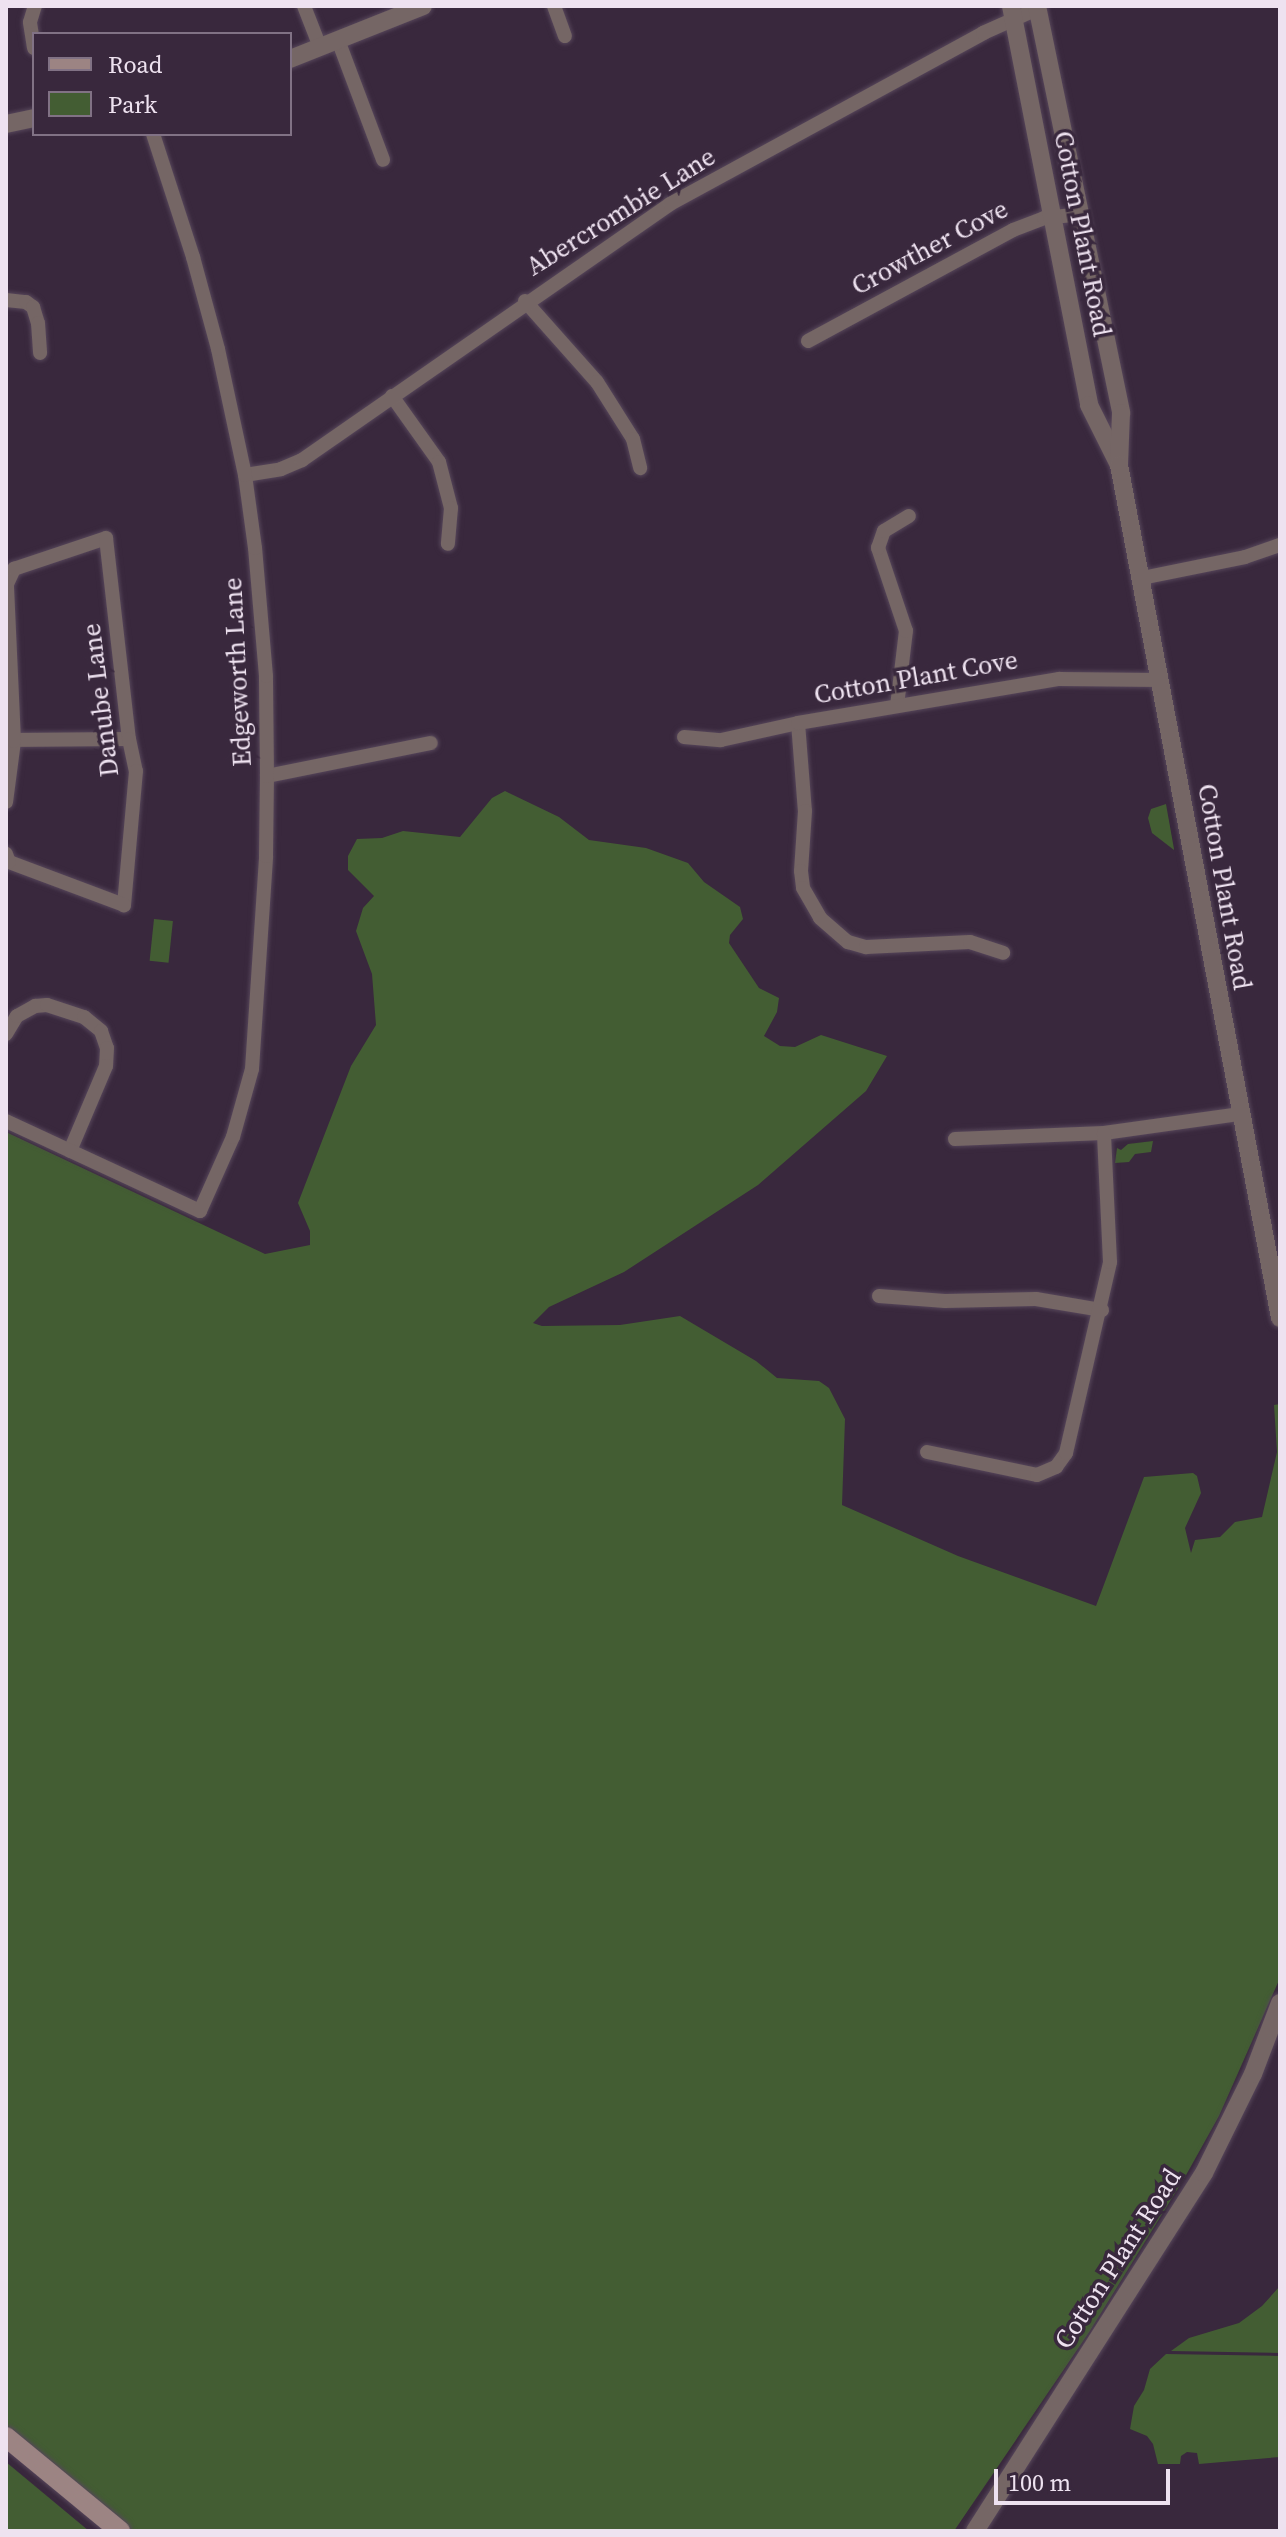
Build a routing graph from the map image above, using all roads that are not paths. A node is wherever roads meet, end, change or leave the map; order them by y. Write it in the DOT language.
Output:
graph roads {
  1 [pos="35,6"];
  2 [pos="304,6"];
  3 [pos="423,6"];
  4 [pos="554,6"];
  5 [pos="1037,8"];
  6 [pos="1012,12"];
  7 [pos="32,35"];
  8 [pos="565,36"];
  9 [pos="338,40"];
  10 [pos="320,47"];
  11 [pos="292,58"];
  12 [pos="32,118"];
  13 [pos="6,124"];
  14 [pos="154,136"];
  15 [pos="383,160"];
  16 [pos="1080,214"];
  17 [pos="1052,217"];
  18 [pos="6,300"];
  19 [pos="525,301"];
  20 [pos="808,341"];
  21 [pos="40,353"];
  22 [pos="392,396"];
  23 [pos="1119,465"];
  24 [pos="640,468"];
  25 [pos="245,475"];
  26 [pos="909,516"];
  27 [pos="448,544"];
  28 [pos="1280,545"];
  29 [pos="1142,578"];
  30 [pos="1160,680"];
  31 [pos="897,706"];
  32 [pos="798,723"];
  33 [pos="684,737"];
  34 [pos="129,739"];
  35 [pos="10,740"];
  36 [pos="431,743"];
  37 [pos="267,776"];
  38 [pos="6,802"];
  39 [pos="6,854"];
  40 [pos="1003,953"];
  41 [pos="6,1034"];
  42 [pos="1239,1114"];
  43 [pos="6,1121"];
  44 [pos="1104,1133"];
  45 [pos="955,1139"];
  46 [pos="70,1151"];
  47 [pos="879,1296"];
  48 [pos="1102,1310"];
  49 [pos="1280,1318"];
  50 [pos="927,1452"];
  51 [pos="1280,2003"];
  52 [pos="6,2437"];
  53 [pos="120,2531"];
  54 [pos="975,2531"];
  1 -- 7 [label="street"];
  2 -- 10 [label="street"];
  3 -- 9 [label="street"];
  4 -- 8 [label="street"];
  5 -- 6 [label="street, Abercrombie Lane"];
  5 -- 16 [label="street, Cotton Plant Road"];
  6 -- 17 [label="street, Cotton Plant Road"];
  6 -- 19 [label="street, Abercrombie Lane"];
  9 -- 10 [label="street"];
  9 -- 15 [label="street"];
  10 -- 11 [label="street"];
  12 -- 13 [label="street"];
  14 -- 25 [label="street, Edgeworth Lane"];
  16 -- 17 [label="street, Crowther Cove"];
  16 -- 23 [label="street, Cotton Plant Road"];
  17 -- 20 [label="street, Crowther Cove"];
  17 -- 23 [label="street, Cotton Plant Road"];
  18 -- 21 [label="street"];
  19 -- 22 [label="street, Abercrombie Lane"];
  19 -- 24 [label="street"];
  22 -- 25 [label="street, Abercrombie Lane"];
  22 -- 27 [label="street"];
  23 -- 29 [label="street, Cotton Plant Road"];
  25 -- 37 [label="street, Edgeworth Lane"];
  26 -- 31 [label="street"];
  28 -- 29 [label="street"];
  29 -- 30 [label="street, Cotton Plant Road"];
  30 -- 31 [label="street, Cotton Plant Cove"];
  30 -- 42 [label="street, Cotton Plant Road"];
  31 -- 32 [label="street, Cotton Plant Cove"];
  32 -- 33 [label="street, Cotton Plant Cove"];
  32 -- 40 [label="street"];
  34 -- 35 [label="street"];
  34 -- 35 [label="street, Danube Lane"];
  34 -- 39 [label="street, Danube Lane"];
  35 -- 38 [label="street"];
  36 -- 37 [label="street"];
  37 -- 46 [label="street, Edgeworth Lane"];
  41 -- 46 [label="street"];
  42 -- 44 [label="street"];
  42 -- 49 [label="street, Cotton Plant Road"];
  43 -- 46 [label="street"];
  44 -- 45 [label="street"];
  44 -- 48 [label="street"];
  47 -- 48 [label="street"];
  48 -- 50 [label="street"];
  51 -- 54 [label="street, Cotton Plant Road"];
  52 -- 53 [label="main road"];
}
